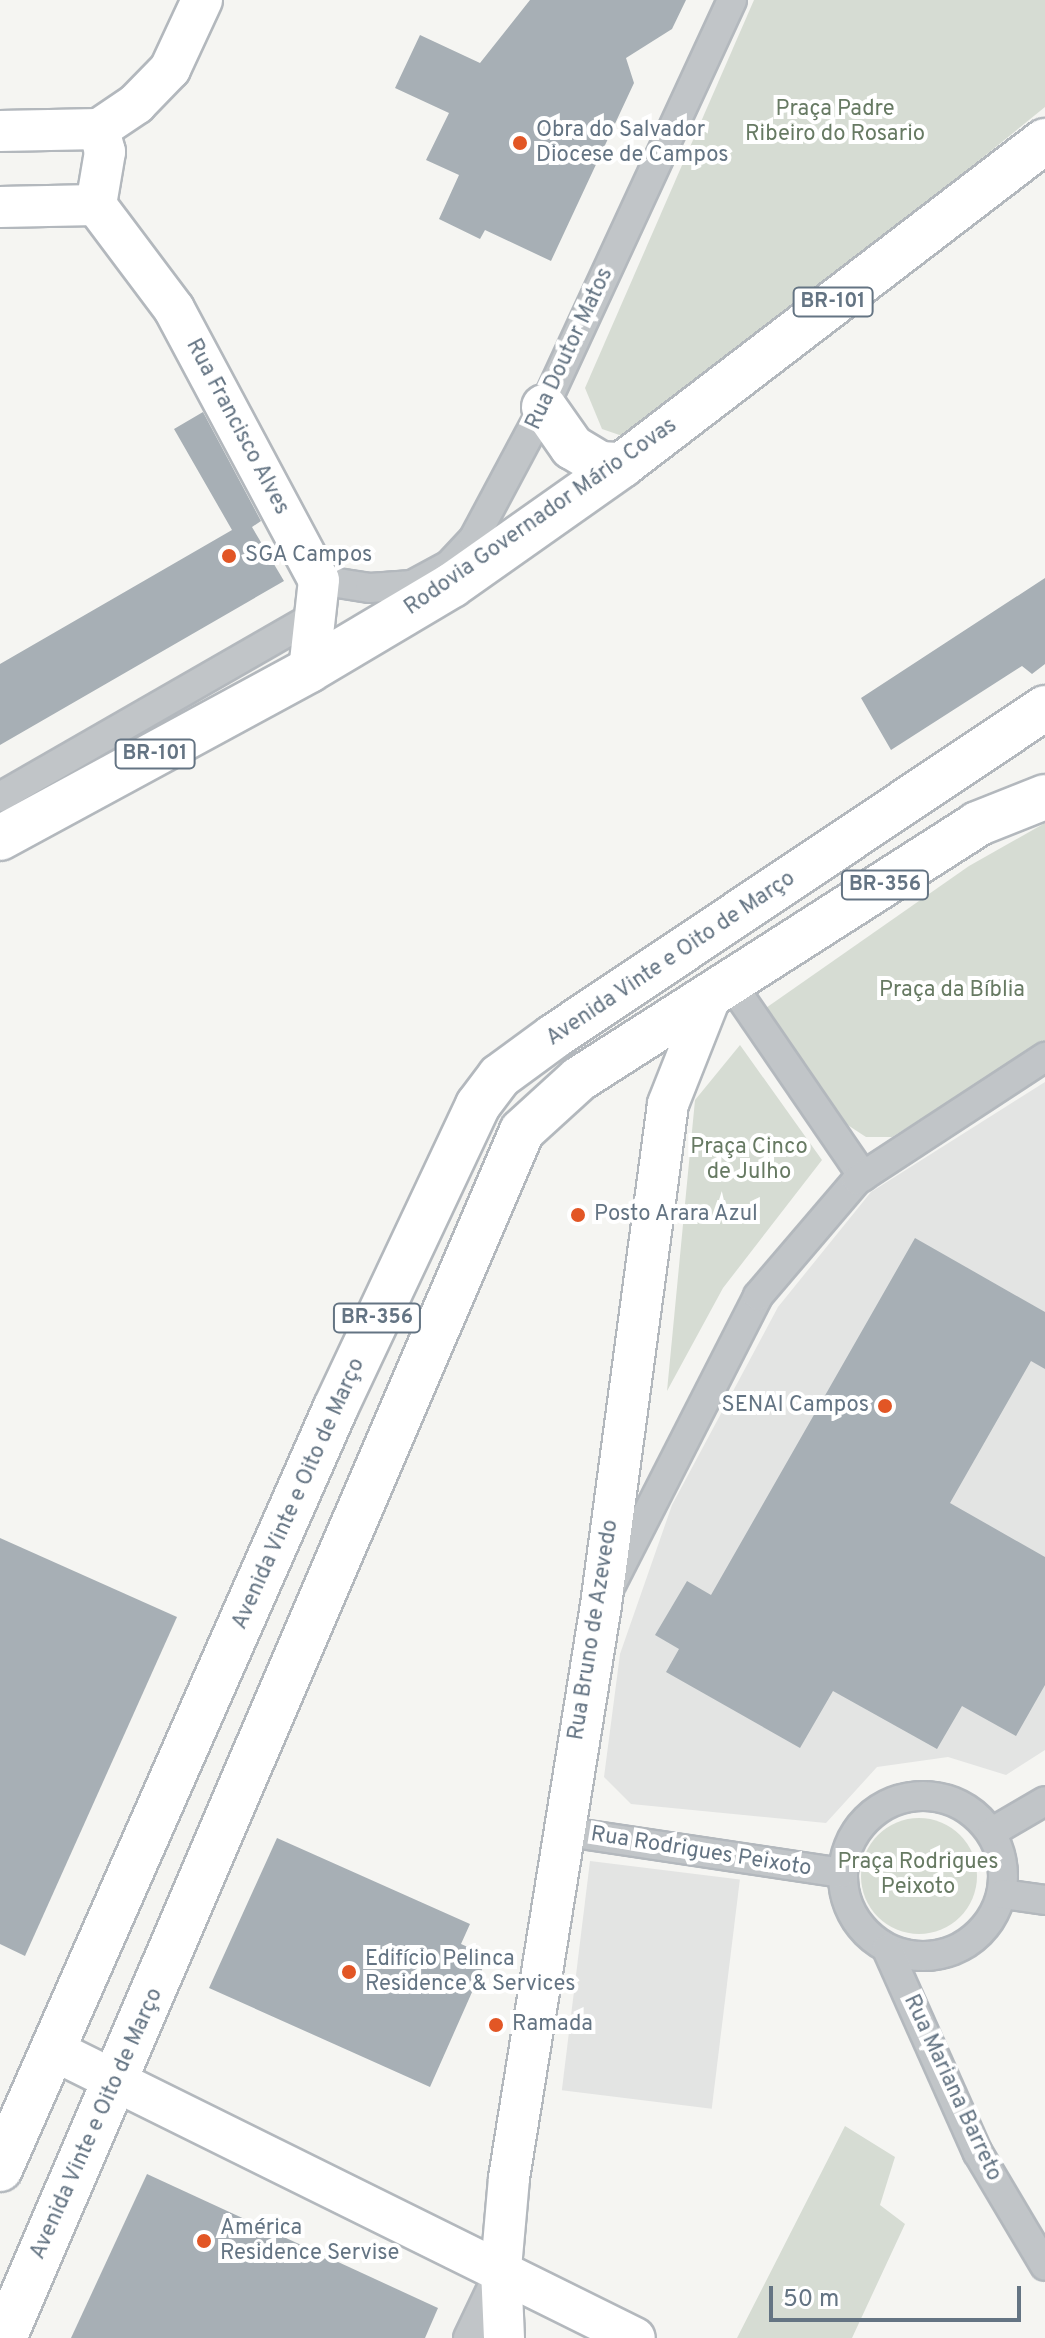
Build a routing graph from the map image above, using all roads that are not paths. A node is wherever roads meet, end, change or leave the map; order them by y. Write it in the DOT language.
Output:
graph roads {
  1 [pos="202,0"];
  2 [pos="732,0"];
  3 [pos="99,129"];
  4 [pos="0,131"];
  5 [pos="1045,141"];
  6 [pos="96,205"];
  7 [pos="0,207"];
  8 [pos="544,407"];
  9 [pos="622,465"];
  10 [pos="318,597"];
  11 [pos="309,670"];
  12 [pos="1045,708"];
  13 [pos="0,797"];
  14 [pos="1045,797"];
  15 [pos="0,838"];
  16 [pos="721,992"];
  17 [pos="1045,1057"];
  18 [pos="863,1176"];
  19 [pos="438,1183"];
  20 [pos="449,1295"];
  21 [pos="601,1605"];
  22 [pos="1045,1801"];
  23 [pos="561,1831"];
  24 [pos="992,1832"];
  25 [pos="841,1873"];
  26 [pos="1003,1894"];
  27 [pos="1045,1900"];
  28 [pos="887,1949"];
  29 [pos="53,2050"];
  30 [pos="117,2079"];
  31 [pos="0,2169"];
  32 [pos="1045,2266"];
  33 [pos="501,2268"];
  34 [pos="4,2338"];
  35 [pos="468,2338"];
  36 [pos="504,2338"];
  37 [pos="635,2338"];
  1 -- 3 [label="main road"];
  2 -- 8 [label="street, Rua Doutor Matos"];
  3 -- 4 [label="main road"];
  3 -- 6 [label="main road"];
  5 -- 9 [label="main road, Rodovia Governador Mário Covas / BR-101"];
  6 -- 7 [label="main road"];
  6 -- 10 [label="main road, Rua Francisco Alves"];
  8 -- 9 [label="main road"];
  8 -- 10 [label="street, Rua Doutor Matos"];
  9 -- 11 [label="main road, Rodovia Governador Mário Covas / BR-101"];
  10 -- 11 [label="main road"];
  10 -- 13 [label="street"];
  11 -- 15 [label="main road, Rodovia Governador Mário Covas / BR-101"];
  12 -- 19 [label="main road, Avenida Vinte e Oito de Março / BR-356"];
  14 -- 16 [label="main road, BR-356"];
  16 -- 18 [label="street"];
  16 -- 20 [label="main road, Avenida Vinte e Oito de Março"];
  16 -- 21 [label="main road, Rua Bruno de Azevedo"];
  17 -- 18 [label="street"];
  18 -- 21 [label="street"];
  19 -- 20 [label="main road"];
  19 -- 29 [label="main road, Avenida Vinte e Oito de Março / BR-356"];
  20 -- 30 [label="main road, Avenida Vinte e Oito de Março"];
  21 -- 23 [label="main road, Rua Bruno de Azevedo"];
  22 -- 24 [label="street"];
  23 -- 25 [label="street, Rua Rodrigues Peixoto"];
  23 -- 33 [label="main road, Rua Bruno de Azevedo"];
  24 -- 25 [label="street, Rua Rodrigues Peixoto"];
  24 -- 26 [label="street"];
  25 -- 28 [label="street, Rua Rodrigues Peixoto"];
  26 -- 27 [label="street"];
  26 -- 28 [label="street"];
  28 -- 32 [label="street, Rua Mariana Barreto"];
  29 -- 30 [label="main road"];
  29 -- 31 [label="main road, Avenida Vinte e Oito de Março / BR-356"];
  30 -- 33 [label="main road"];
  30 -- 34 [label="main road, Avenida Vinte e Oito de Março"];
  33 -- 35 [label="street"];
  33 -- 36 [label="main road, Rua Bruno de Azevedo"];
  33 -- 37 [label="main road"];
}
